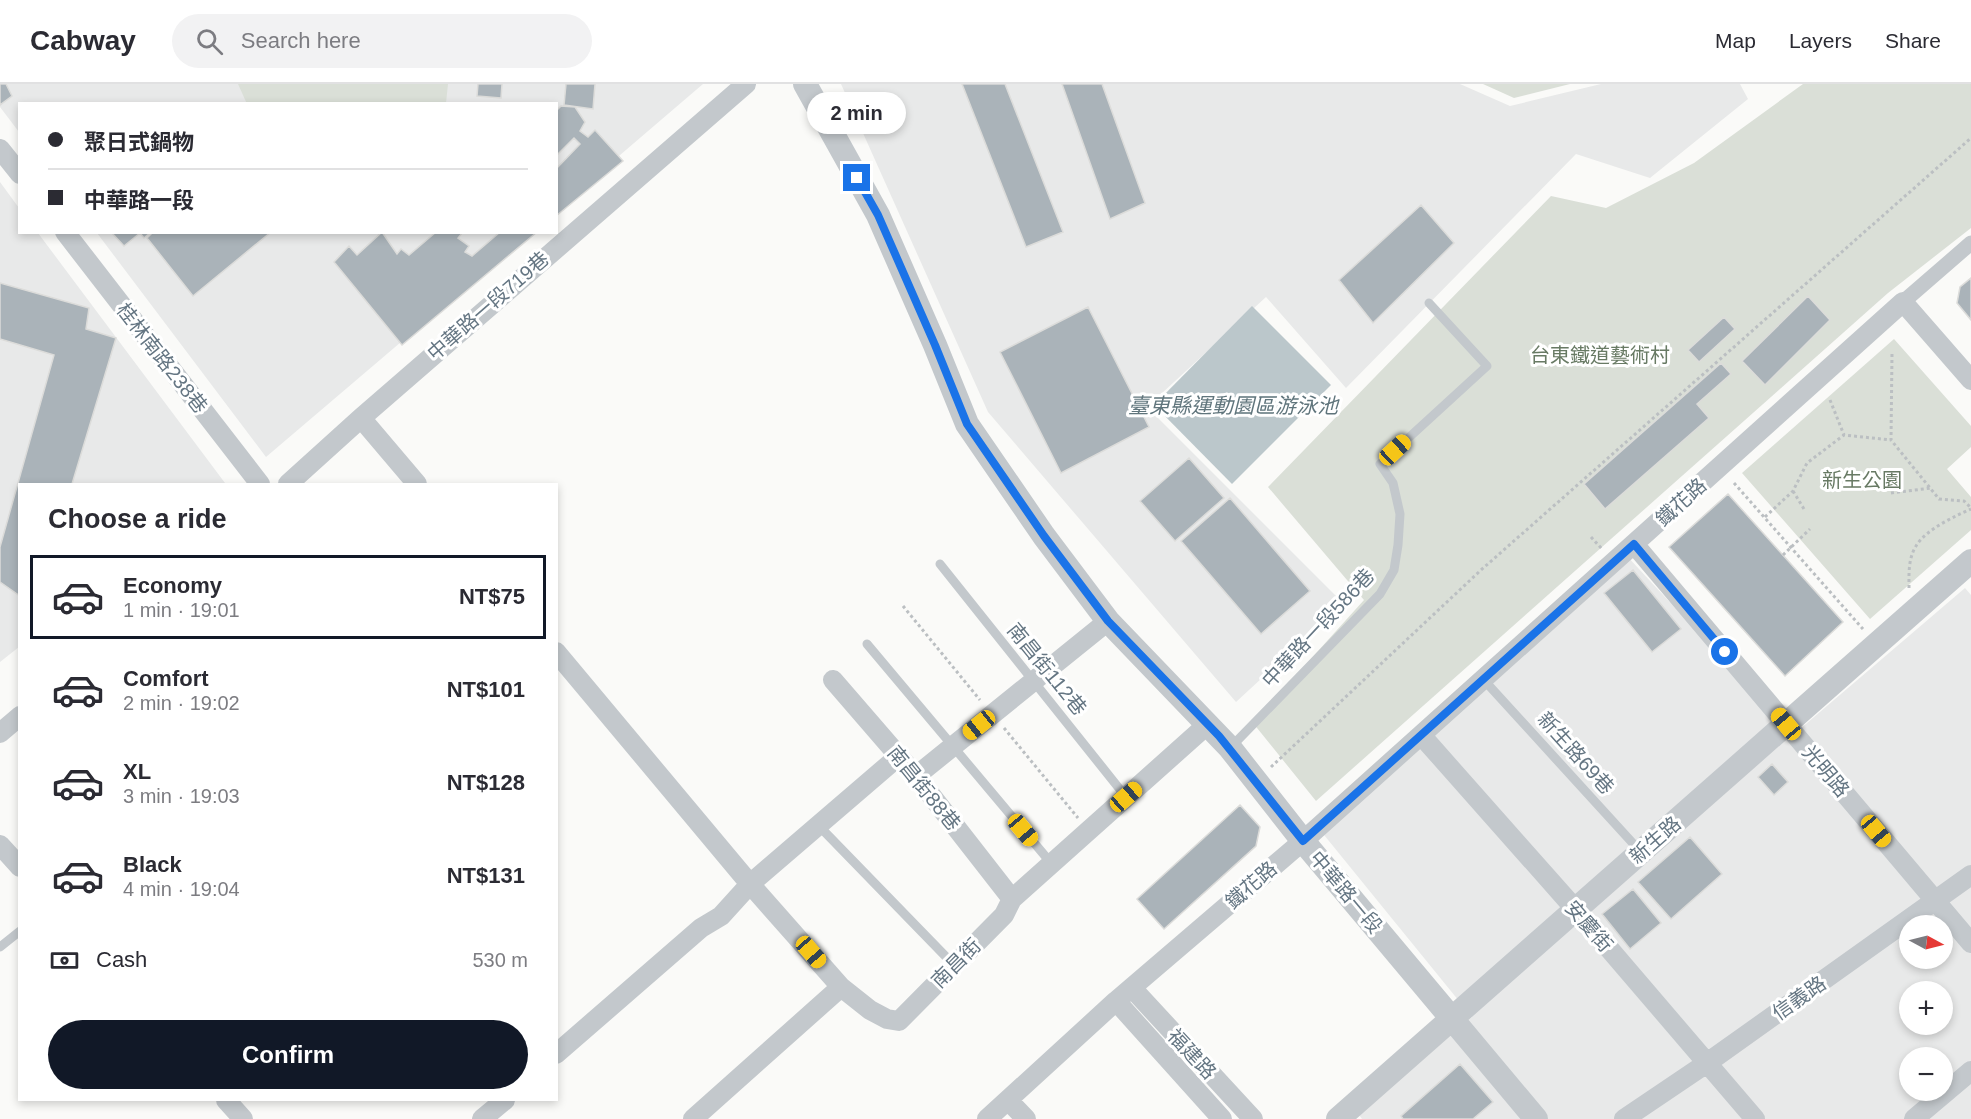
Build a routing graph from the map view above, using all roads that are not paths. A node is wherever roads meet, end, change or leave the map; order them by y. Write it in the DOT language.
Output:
graph roads {
  1 [pos="746,84"];
  2 [pos="805,84"];
  3 [pos="0,149"];
  4 [pos="18,172"];
  5 [pos="67,234"];
  6 [pos="1971,243"];
  7 [pos="1903,302"];
  8 [pos="1429,303"];
  9 [pos="1971,380"];
  10 [pos="361,418"];
  11 [pos="259,483"];
  12 [pos="289,483"];
  13 [pos="416,483"];
  14 [pos="1634,544"];
  15 [pos="1971,561"];
  16 [pos="940,564"];
  17 [pos="1108,621"];
  18 [pos="867,644"];
  19 [pos="558,655"];
  20 [pos="1483,679"];
  21 [pos="833,680"];
  22 [pos="1033,680"];
  23 [pos="18,718"];
  24 [pos="1208,724"];
  25 [pos="1786,724"];
  26 [pos="0,733"];
  27 [pos="1421,735"];
  28 [pos="953,746"];
  29 [pos="1230,748"];
  30 [pos="899,756"];
  31 [pos="916,776"];
  32 [pos="1126,797"];
  33 [pos="818,825"];
  34 [pos="1303,841"];
  35 [pos="0,845"];
  36 [pos="1641,852"];
  37 [pos="1051,863"];
  38 [pos="18,865"];
  39 [pos="1971,875"];
  40 [pos="750,884"];
  41 [pos="1012,899"];
  42 [pos="1936,902"];
  43 [pos="1576,910"];
  44 [pos="18,933"];
  45 [pos="1971,943"];
  46 [pos="0,947"];
  47 [pos="954,965"];
  48 [pos="841,987"];
  49 [pos="1132,988"];
  50 [pos="1116,1001"];
  51 [pos="1452,1019"];
  52 [pos="558,1052"];
  53 [pos="1707,1063"];
  54 [pos="1971,1071"];
  55 [pos="1008,1100"];
  56 [pos="227,1101"];
  57 [pos="504,1101"];
  58 [pos="239,1118"];
  59 [pos="482,1119"];
  60 [pos="693,1119"];
  61 [pos="987,1119"];
  62 [pos="1026,1119"];
  63 [pos="1222,1119"];
  64 [pos="1253,1119"];
  65 [pos="1338,1119"];
  66 [pos="1536,1119"];
  67 [pos="1624,1119"];
  68 [pos="1755,1119"];
  69 [pos="1914,1119"];
  1 -- 10 [label="street, 中華路一段719巷"];
  2 -- 17 [label="street, 中華路一段"];
  3 -- 4 [label="street"];
  5 -- 11 [label="street, 桂林南路238巷"];
  6 -- 7 [label="street, 鐵花路"];
  7 -- 9 [label="street"];
  7 -- 14 [label="street, 鐵花路"];
  8 -- 29 [label="lane, 中華路一段586巷"];
  10 -- 12 [label="street, 中華路一段719巷"];
  10 -- 13 [label="street"];
  14 -- 20 [label="street, 鐵花路"];
  14 -- 25 [label="street, 光明路"];
  15 -- 25 [label="street, 新生路"];
  16 -- 22 [label="lane, 南昌街112巷"];
  17 -- 22 [label="street"];
  17 -- 24 [label="street, 中華路一段"];
  18 -- 28 [label="lane"];
  19 -- 40 [label="street"];
  20 -- 27 [label="street, 鐵花路"];
  20 -- 36 [label="lane, 新生路69巷"];
  21 -- 30 [label="street, 南昌街88巷"];
  22 -- 28 [label="street"];
  22 -- 32 [label="lane, 南昌街112巷"];
  23 -- 26 [label="street"];
  24 -- 29 [label="street, 中華路一段"];
  24 -- 32 [label="street, 南昌街"];
  25 -- 36 [label="street, 新生路"];
  25 -- 42 [label="street, 光明路"];
  27 -- 34 [label="street, 鐵花路"];
  27 -- 43 [label="street, 安慶街"];
  28 -- 31 [label="street"];
  28 -- 37 [label="lane"];
  29 -- 34 [label="street, 中華路一段"];
  30 -- 31 [label="street, 南昌街88巷"];
  30 -- 33 [label="street"];
  31 -- 41 [label="street, 南昌街88巷"];
  32 -- 37 [label="street, 南昌街"];
  33 -- 40 [label="street"];
  33 -- 47 [label="lane"];
  34 -- 49 [label="street, 鐵花路"];
  34 -- 51 [label="street, 中華路一段"];
  35 -- 38 [label="street"];
  36 -- 43 [label="street, 新生路"];
  37 -- 41 [label="street, 南昌街"];
  39 -- 42 [label="street, 信義路"];
  40 -- 48 [label="street"];
  40 -- 52 [label="street"];
  41 -- 47 [label="street, 南昌街"];
  42 -- 45 [label="street, 光明路"];
  42 -- 53 [label="street, 信義路"];
  43 -- 51 [label="street, 新生路"];
  43 -- 53 [label="street, 安慶街"];
  44 -- 46 [label="lane"];
  47 -- 48 [label="street, 南昌街"];
  48 -- 60 [label="street"];
  49 -- 50 [label="street, 鐵花路"];
  49 -- 64 [label="street, 福建路"];
  50 -- 55 [label="street, 鐵花路"];
  50 -- 63 [label="street, 福建路"];
  51 -- 65 [label="street, 新生路"];
  51 -- 66 [label="street, 中華路一段"];
  53 -- 67 [label="street, 信義路"];
  53 -- 68 [label="street, 安慶街"];
  54 -- 69 [label="street"];
  55 -- 61 [label="street, 鐵花路"];
  55 -- 62 [label="street"];
  56 -- 58 [label="street"];
  57 -- 59 [label="street"];
}
